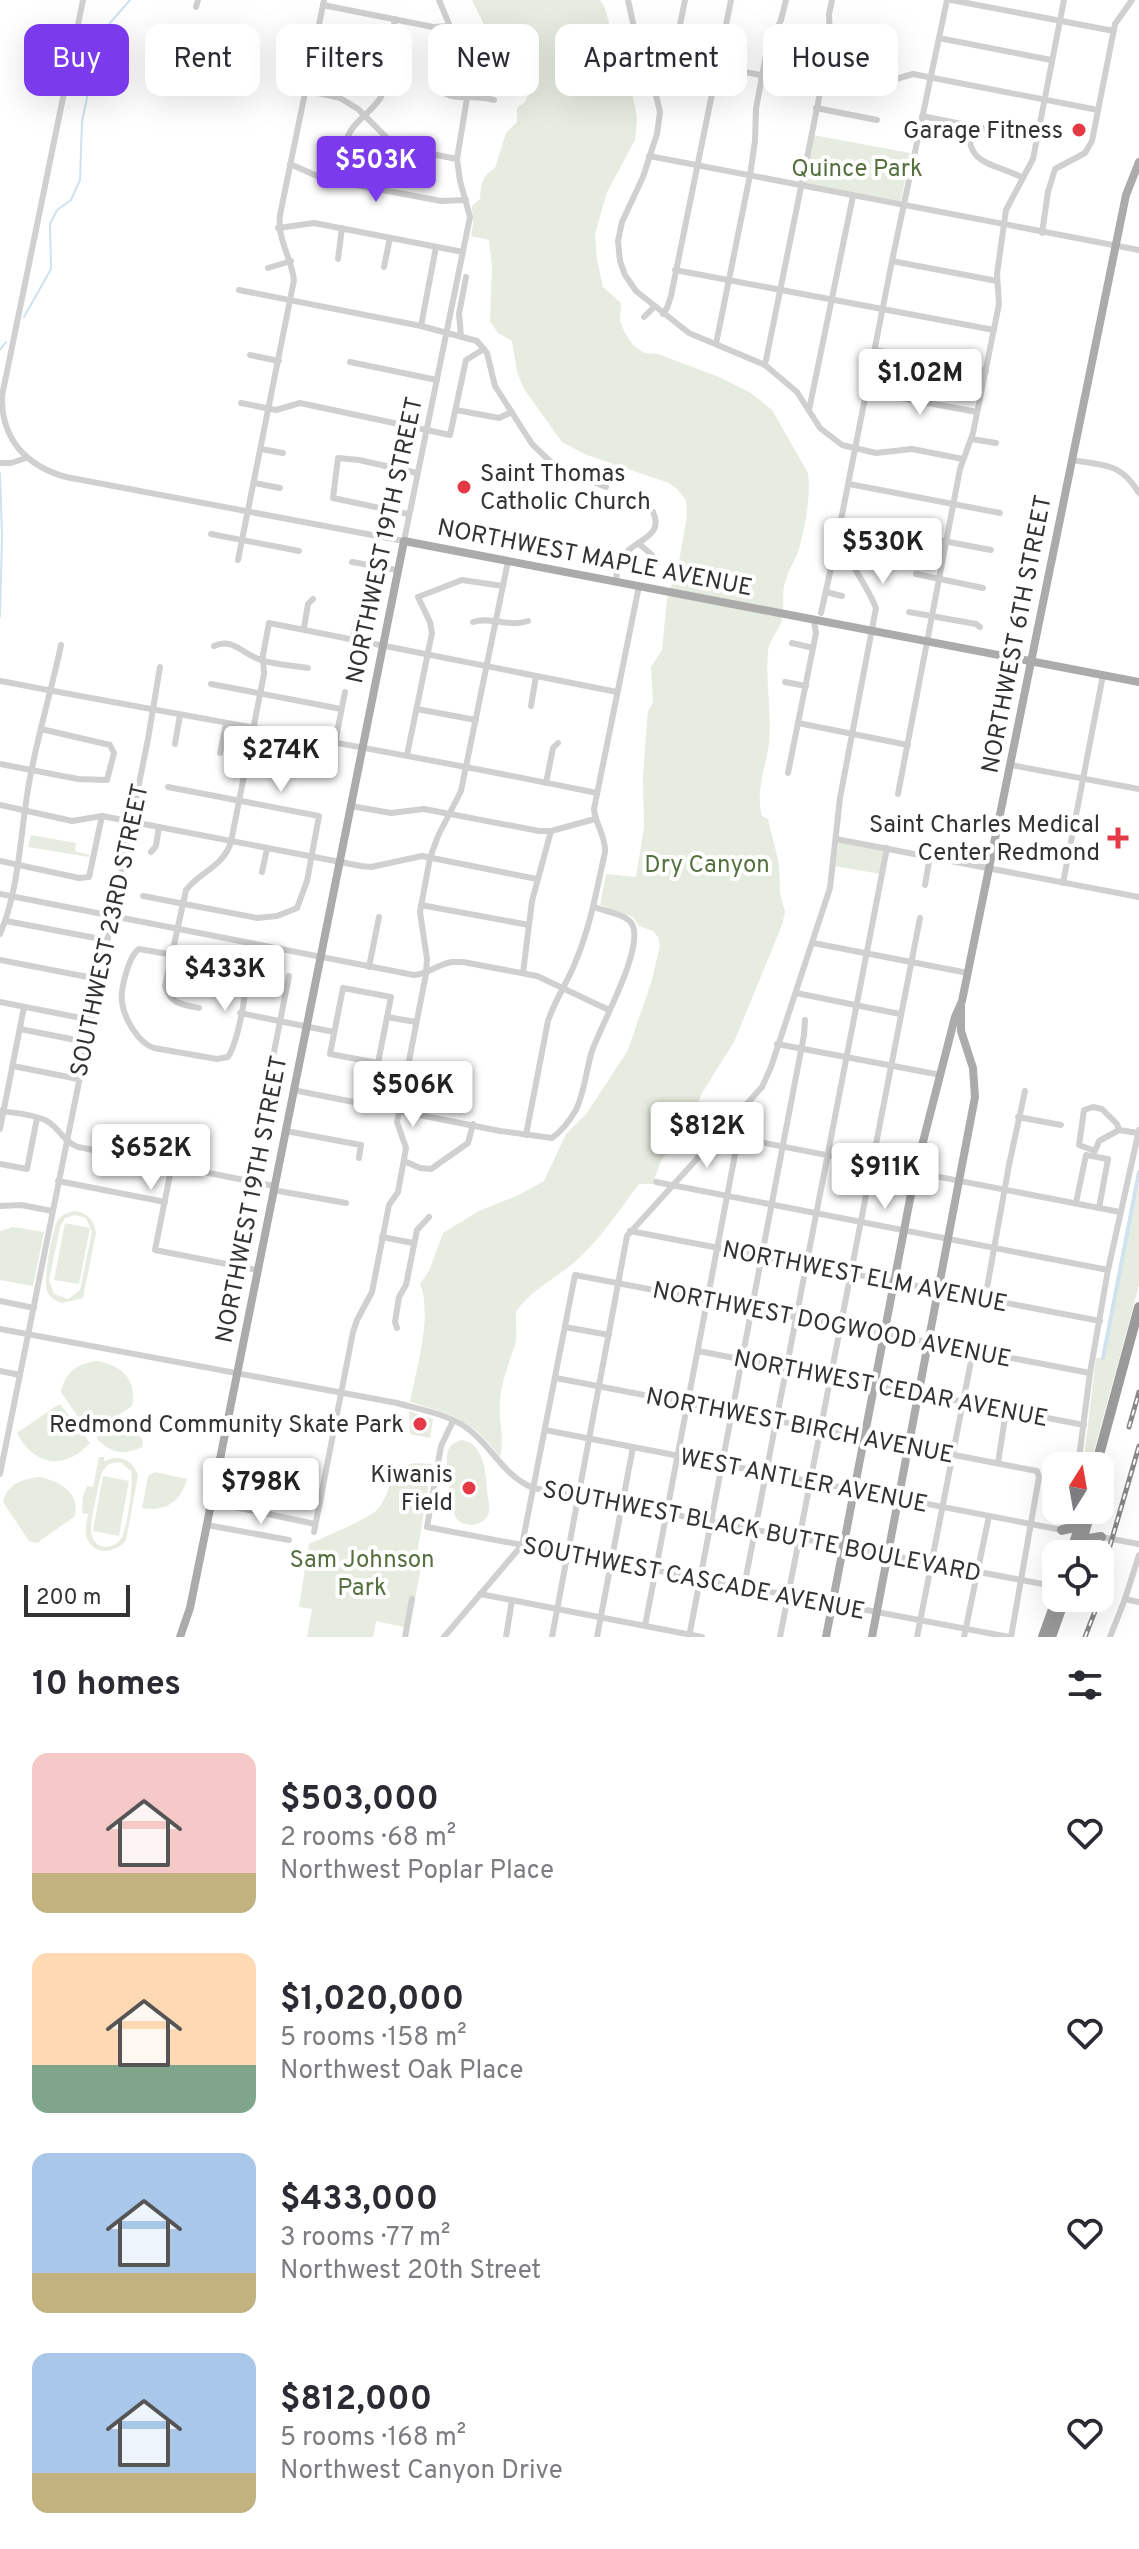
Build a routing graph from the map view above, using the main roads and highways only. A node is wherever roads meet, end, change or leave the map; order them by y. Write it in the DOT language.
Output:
graph roads {
  1 [pos="1139,162"];
  2 [pos="404,541"];
  3 [pos="1031,661"];
  4 [pos="1139,682"];
  5 [pos="962,1001"];
  6 [pos="965,1046"];
  7 [pos="946,1051"];
  8 [pos="1139,1307"];
  9 [pos="1139,1330"];
  10 [pos="1100,1452"];
  11 [pos="1106,1452"];
  12 [pos="1080,1524"];
  13 [pos="1086,1524"];
  14 [pos="1074,1540"];
  15 [pos="1088,1540"];
  16 [pos="1052,1612"];
  17 [pos="1060,1612"];
  18 [pos="180,1637"];
  19 [pos="826,1637"];
  20 [pos="872,1637"];
  21 [pos="1043,1637"];
  22 [pos="1051,1637"];
  1 -- 3 [label="main road, NORTHWEST 6TH STREET"];
  2 -- 3 [label="main road, NORTHWEST MAPLE AVENUE"];
  2 -- 18 [label="main road, NORTHWEST 19TH STREET"];
  3 -- 4 [label="main road, NORTHWEST MAPLE AVENUE"];
  3 -- 5 [label="main road, NORTHWEST 6TH STREET"];
  5 -- 6 [label="main road"];
  5 -- 7 [label="main road, NORTHWEST 6TH STREET"];
  6 -- 7 [label="main road"];
  6 -- 20 [label="main road"];
  7 -- 19 [label="main road, NORTHWEST 6TH STREET"];
  8 -- 10 [label="highway"];
  9 -- 11 [label="highway"];
  12 -- 14 [label="highway"];
  13 -- 15 [label="highway"];
  16 -- 21 [label="highway"];
  17 -- 22 [label="highway"];
}
